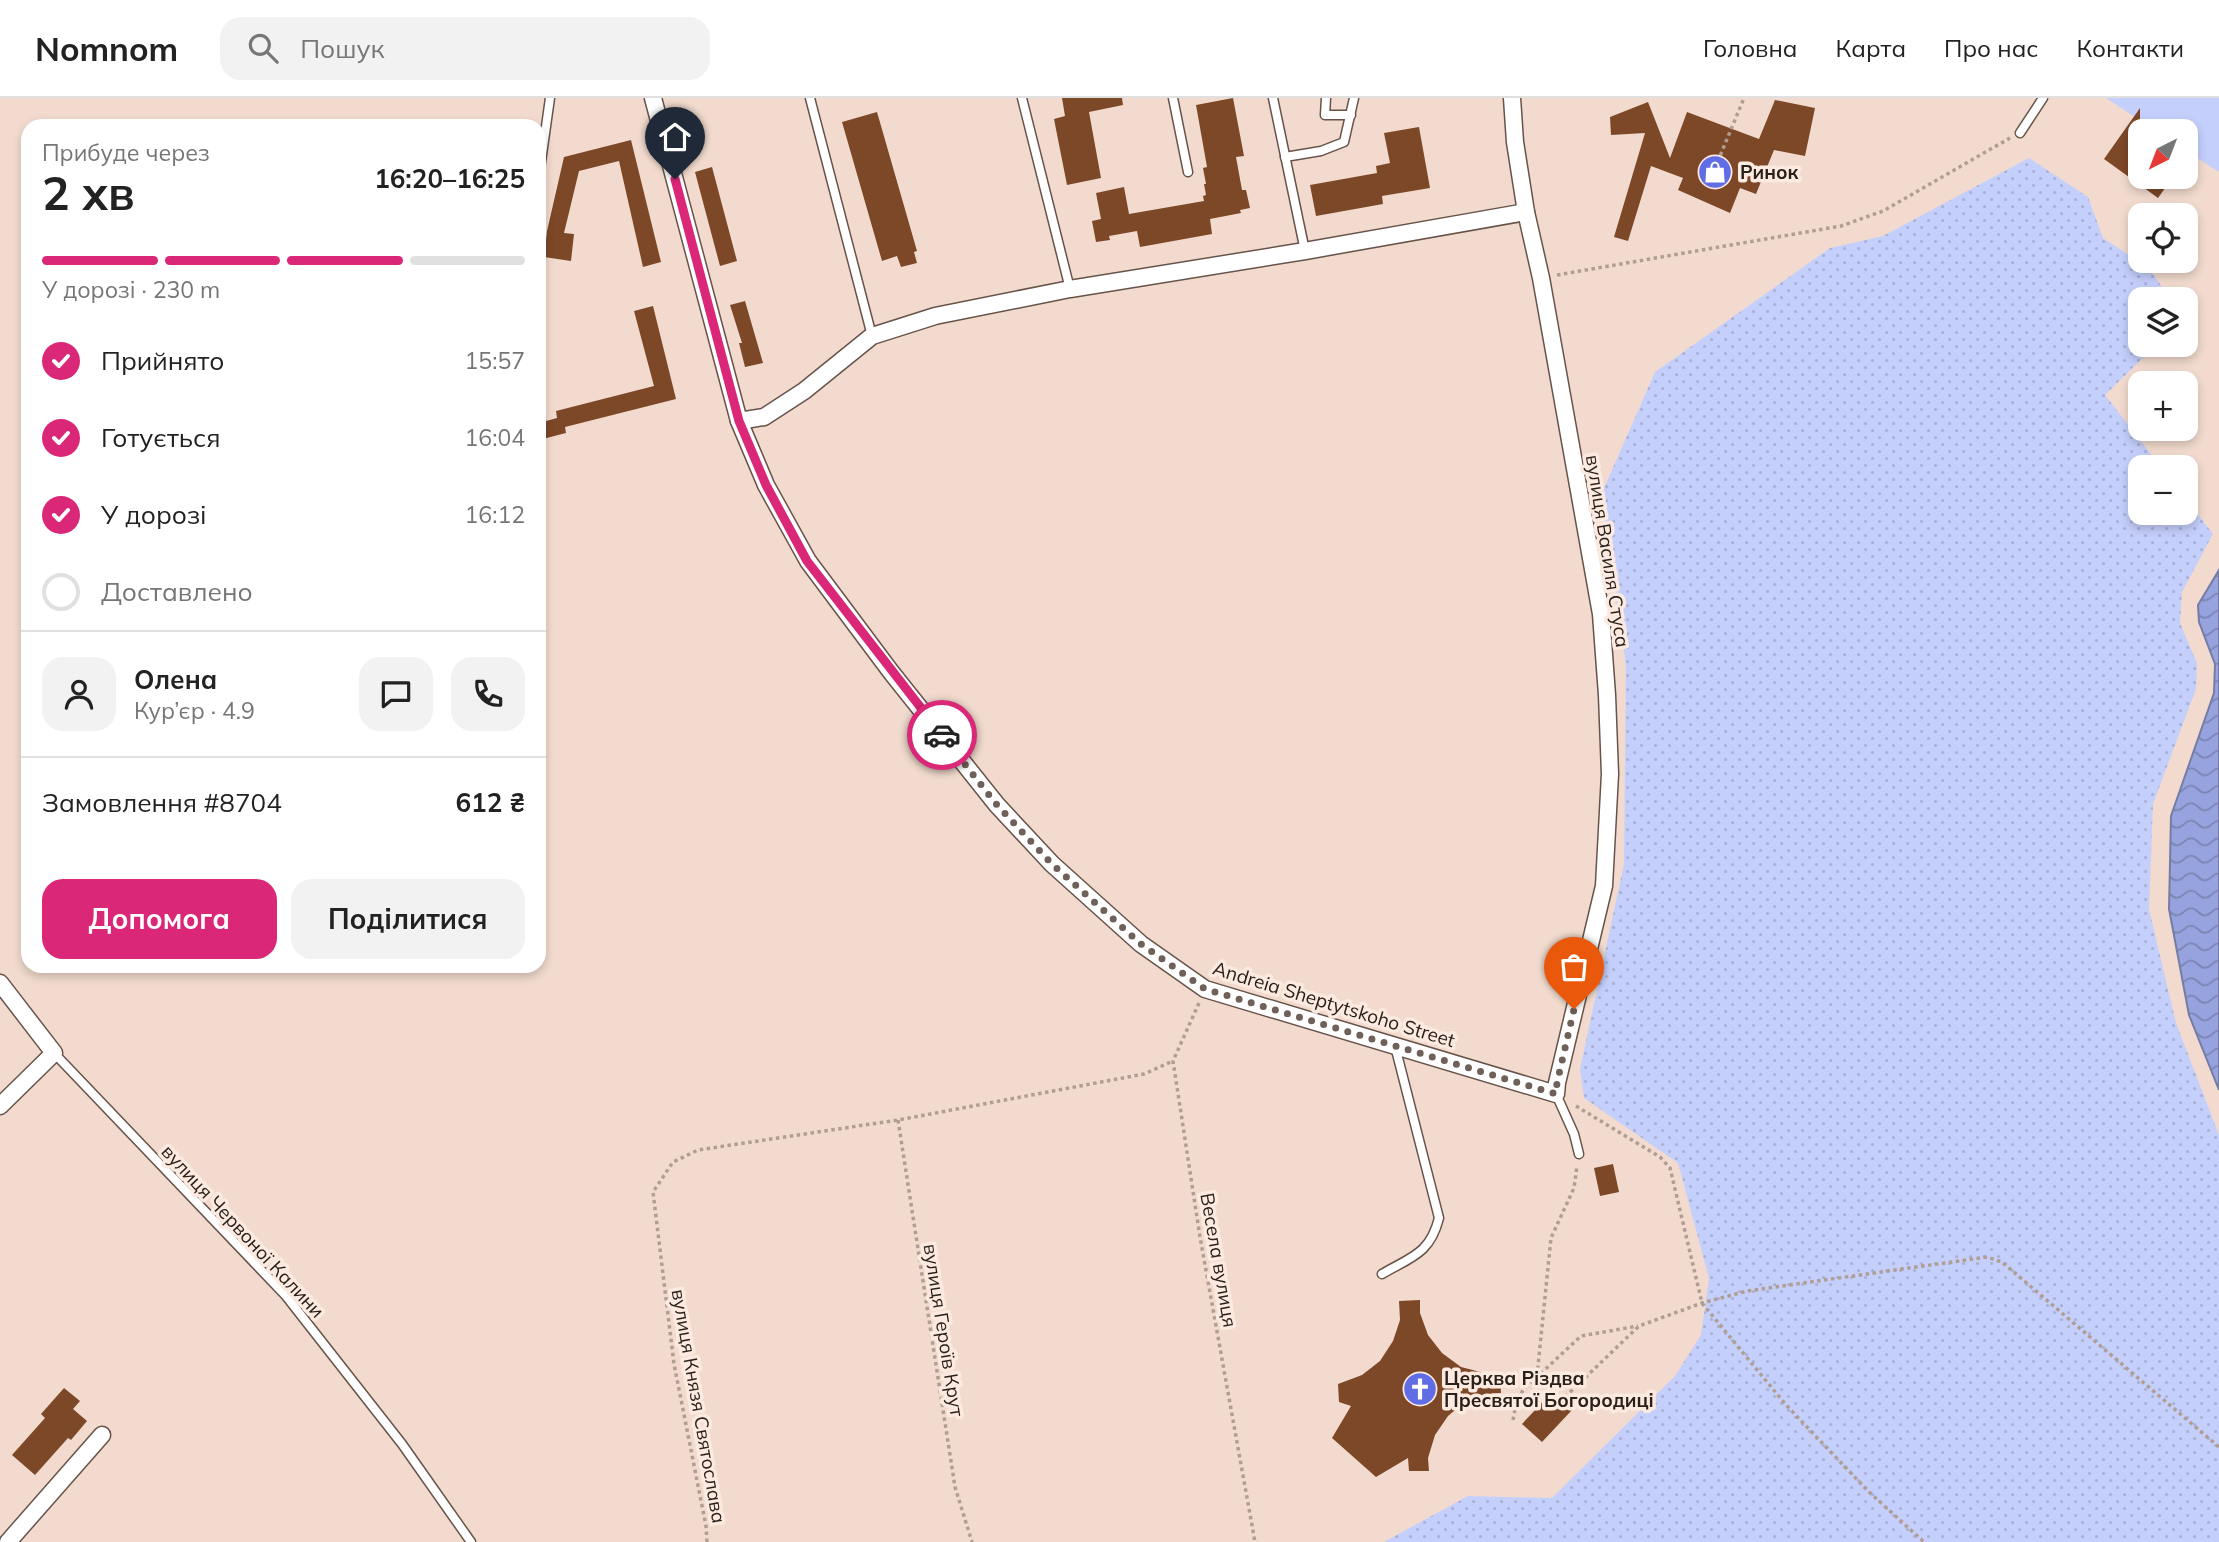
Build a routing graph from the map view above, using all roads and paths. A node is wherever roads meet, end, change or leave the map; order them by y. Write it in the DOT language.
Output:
graph roads {
  1 [pos="550,98"];
  2 [pos="653,98"];
  3 [pos="810,98"];
  4 [pos="1022,98"];
  5 [pos="1173,98"];
  6 [pos="1273,98"];
  7 [pos="1326,98"];
  8 [pos="1354,98"];
  9 [pos="1512,98"];
  10 [pos="1744,98"];
  11 [pos="2043,98"];
  12 [pos="1350,115"];
  13 [pos="546,126"];
  14 [pos="2020,133"];
  15 [pos="1285,156"];
  16 [pos="1715,167"];
  17 [pos="1188,172"];
  18 [pos="1526,212"];
  19 [pos="1305,251"];
  20 [pos="1541,278"];
  21 [pos="1070,289"];
  22 [pos="872,336"];
  23 [pos="739,421"];
  24 [pos="0,983"];
  25 [pos="1205,989"];
  26 [pos="1395,1046"];
  27 [pos="54,1053"];
  28 [pos="1173,1061"];
  29 [pos="1556,1094"];
  30 [pos="0,1106"];
  31 [pos="898,1120"];
  32 [pos="1579,1154"];
  33 [pos="1382,1274"];
  34 [pos="1702,1303"];
  35 [pos="1639,1326"];
  36 [pos="1537,1376"];
  37 [pos="1565,1397"];
  38 [pos="1513,1420"];
  39 [pos="102,1435"];
  40 [pos="2219,1447"];
  41 [pos="8,1542"];
  42 [pos="471,1542"];
  43 [pos="707,1542"];
  44 [pos="972,1542"];
  45 [pos="1255,1542"];
  46 [pos="1924,1542"];
  1 -- 13 [label="lane"];
  2 -- 23 [label="street, Andreia Sheptytskoho Street"];
  3 -- 22 [label="lane"];
  4 -- 21 [label="lane"];
  5 -- 17 [label="lane"];
  6 -- 15 [label="lane"];
  7 -- 12 [label="lane"];
  8 -- 12 [label="lane"];
  9 -- 18 [label="street, вулиця Василя Стуса"];
  10 -- 16 [label="path"];
  11 -- 14 [label="lane"];
  12 -- 15 [label="lane"];
  14 -- 20 [label="path"];
  15 -- 19 [label="lane"];
  18 -- 19 [label="street"];
  18 -- 20 [label="street, вулиця Василя Стуса"];
  19 -- 21 [label="street"];
  20 -- 29 [label="street, вулиця Василя Стуса"];
  21 -- 22 [label="street"];
  22 -- 23 [label="street"];
  23 -- 25 [label="street, Andreia Sheptytskoho Street"];
  24 -- 27 [label="street"];
  25 -- 26 [label="street, Andreia Sheptytskoho Street"];
  25 -- 28 [label="path"];
  26 -- 29 [label="street, Andreia Sheptytskoho Street"];
  26 -- 33 [label="lane"];
  27 -- 30 [label="street"];
  27 -- 42 [label="lane, вулиця Червоної Калини"];
  28 -- 31 [label="path"];
  28 -- 45 [label="path, Весела вулиця"];
  29 -- 32 [label="lane"];
  29 -- 34 [label="path"];
  31 -- 43 [label="path, вулиця Князя Святослава"];
  31 -- 44 [label="path, вулиця Героїв Крут"];
  32 -- 36 [label="path"];
  34 -- 35 [label="path"];
  34 -- 40 [label="path"];
  34 -- 46 [label="path"];
  35 -- 36 [label="path"];
  35 -- 37 [label="path"];
  36 -- 38 [label="path"];
  39 -- 41 [label="street"];
}
